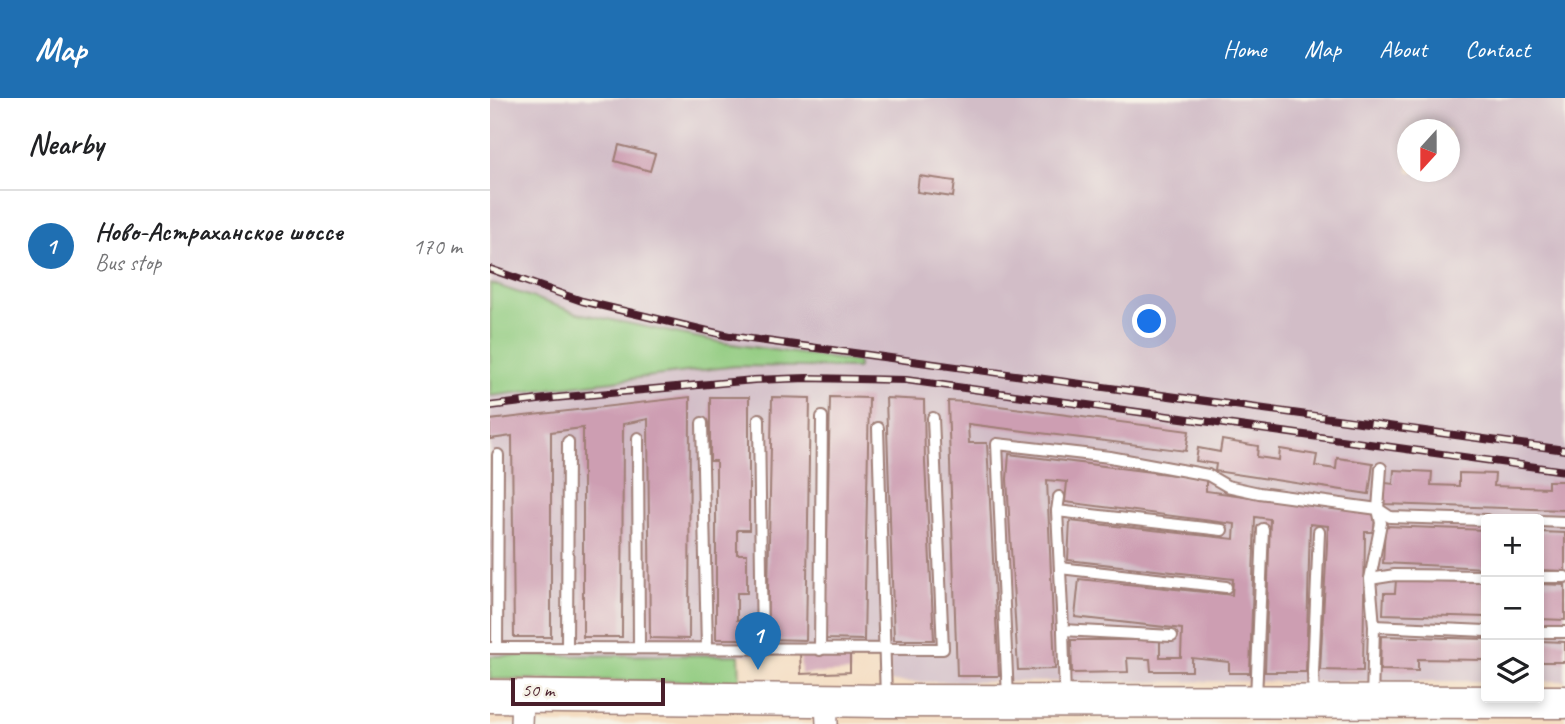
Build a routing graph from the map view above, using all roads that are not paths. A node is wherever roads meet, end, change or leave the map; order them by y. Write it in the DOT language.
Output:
graph roads {
  1 [pos="822,417"];
  2 [pos="933,418"];
  3 [pos="759,419"];
  4 [pos="702,423"];
  5 [pos="878,428"];
  6 [pos="638,438"];
  7 [pos="568,442"];
  8 [pos="498,455"];
  9 [pos="1381,468"];
  10 [pos="1059,496"];
  11 [pos="1378,509"];
  12 [pos="1057,511"];
  13 [pos="1481,520"];
  14 [pos="1544,521"];
  15 [pos="1565,522"];
  16 [pos="1263,529"];
  17 [pos="1222,530"];
  18 [pos="1319,533"];
  19 [pos="1060,568"];
  20 [pos="1481,576"];
  21 [pos="1544,577"];
  22 [pos="1565,578"];
  23 [pos="1370,579"];
  24 [pos="1226,587"];
  25 [pos="1374,626"];
  26 [pos="1063,630"];
  27 [pos="1481,631"];
  28 [pos="1544,632"];
  29 [pos="1565,632"];
  30 [pos="1172,636"];
  31 [pos="639,647"];
  32 [pos="494,648"];
  33 [pos="567,648"];
  34 [pos="707,648"];
  35 [pos="883,648"];
  36 [pos="762,650"];
  37 [pos="820,650"];
  38 [pos="490,696"];
  39 [pos="886,701"];
  40 [pos="1009,701"];
  41 [pos="1372,701"];
  42 [pos="1066,702"];
  43 [pos="1256,702"];
  44 [pos="1314,702"];
  45 [pos="1565,702"];
  46 [pos="521,711"];
  47 [pos="826,713"];
  1 -- 37 [label="lane"];
  2 -- 35 [label="lane"];
  3 -- 36 [label="lane"];
  4 -- 34 [label="lane"];
  5 -- 35 [label="lane"];
  6 -- 31 [label="lane"];
  7 -- 33 [label="lane"];
  8 -- 32 [label="lane"];
  9 -- 11 [label="lane"];
  10 -- 12 [label="lane"];
  11 -- 13 [label="lane"];
  11 -- 23 [label="lane"];
  11 -- 40 [label="lane"];
  12 -- 17 [label="lane"];
  12 -- 19 [label="lane"];
  14 -- 15 [label="lane"];
  16 -- 43 [label="lane"];
  18 -- 44 [label="lane"];
  19 -- 24 [label="lane"];
  19 -- 26 [label="lane"];
  20 -- 23 [label="lane"];
  21 -- 22 [label="lane"];
  23 -- 25 [label="lane"];
  25 -- 27 [label="lane"];
  25 -- 41 [label="lane"];
  26 -- 30 [label="lane"];
  26 -- 42 [label="lane"];
  28 -- 29 [label="lane"];
  31 -- 33 [label="lane"];
  31 -- 34 [label="lane"];
  32 -- 33 [label="lane"];
  34 -- 36 [label="lane"];
  35 -- 37 [label="lane"];
  35 -- 39 [label="lane"];
  36 -- 37 [label="lane"];
  38 -- 46 [label="main road"];
  39 -- 40 [label="main road"];
  39 -- 47 [label="main road"];
  40 -- 42 [label="main road"];
  41 -- 44 [label="main road"];
  41 -- 45 [label="main road"];
  42 -- 43 [label="main road"];
  43 -- 44 [label="main road"];
  46 -- 47 [label="main road"];
}
